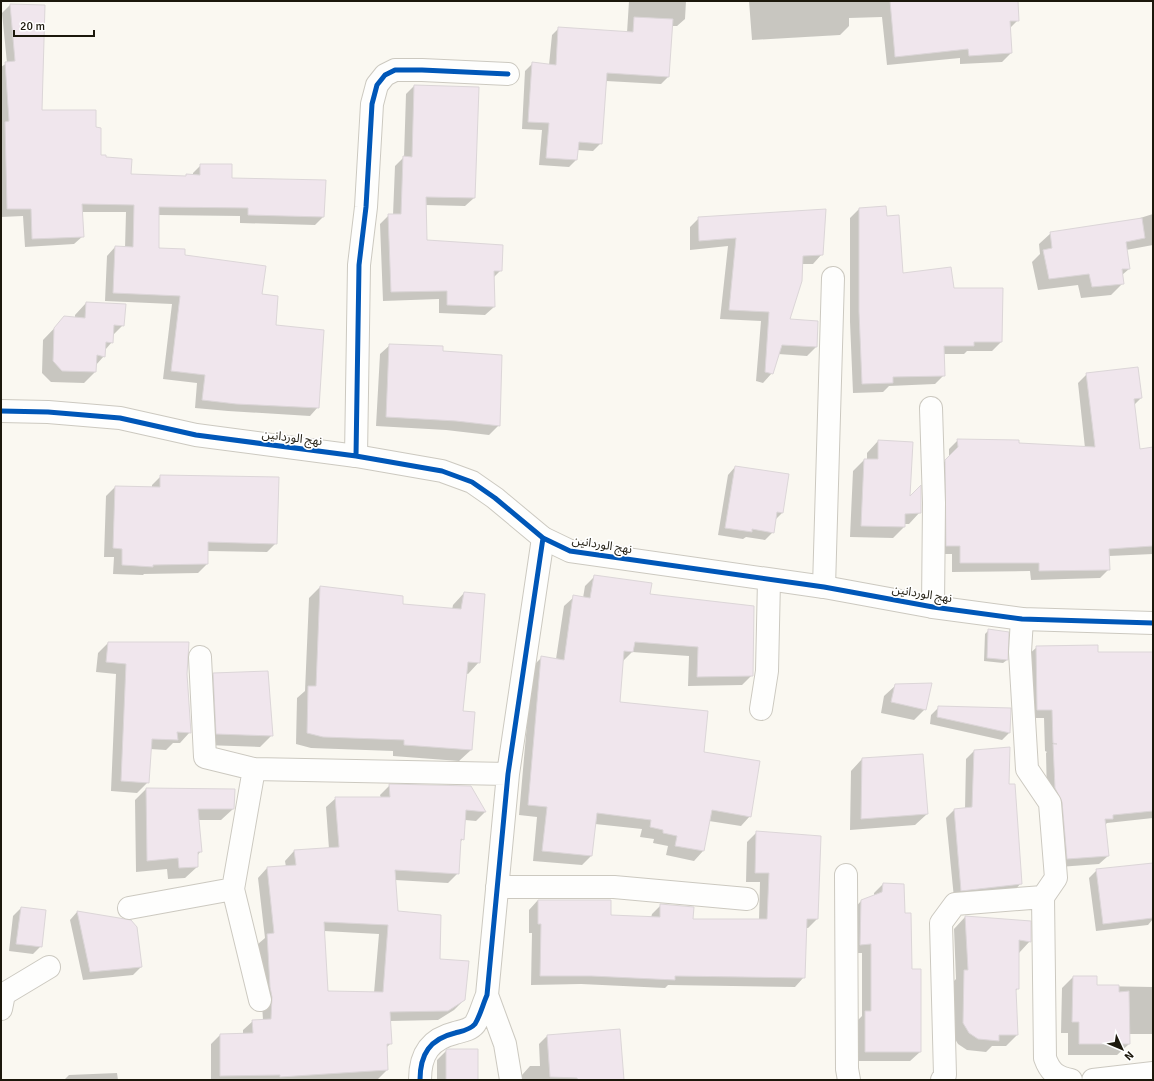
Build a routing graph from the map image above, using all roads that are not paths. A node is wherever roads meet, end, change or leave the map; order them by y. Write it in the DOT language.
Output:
graph roads {
  1 [pos="508,74"];
  2 [pos="833,278"];
  3 [pos="931,408"];
  4 [pos="1,411"];
  5 [pos="356,456"];
  6 [pos="543,538"];
  7 [pos="769,580"];
  8 [pos="824,588"];
  9 [pos="933,607"];
  10 [pos="1022,619"];
  11 [pos="1153,623"];
  12 [pos="200,657"];
  13 [pos="761,709"];
  14 [pos="254,769"];
  15 [pos="508,774"];
  16 [pos="846,875"];
  17 [pos="497,886"];
  18 [pos="233,890"];
  19 [pos="1043,897"];
  20 [pos="747,899"];
  21 [pos="129,908"];
  22 [pos="49,967"];
  23 [pos="487,995"];
  24 [pos="260,1000"];
  25 [pos="1,1009"];
  26 [pos="1153,1073"];
  27 [pos="420,1080"];
  28 [pos="511,1080"];
  29 [pos="849,1080"];
  30 [pos="942,1080"];
  31 [pos="1071,1080"];
  32 [pos="1093,1080"];
  1 -- 5 [label="street"];
  2 -- 8 [label="street"];
  3 -- 9 [label="street"];
  4 -- 5 [label="street, نهج الوردانين"];
  5 -- 6 [label="street, نهج الوردانين"];
  6 -- 7 [label="street, نهج الوردانين"];
  6 -- 15 [label="street"];
  7 -- 8 [label="street, نهج الوردانين"];
  7 -- 13 [label="street"];
  8 -- 9 [label="street, نهج الوردانين"];
  9 -- 10 [label="street, نهج الوردانين"];
  10 -- 11 [label="street, نهج الوردانين"];
  10 -- 19 [label="street"];
  12 -- 14 [label="street"];
  14 -- 15 [label="street"];
  14 -- 18 [label="street"];
  15 -- 17 [label="street"];
  16 -- 29 [label="street"];
  17 -- 20 [label="street"];
  17 -- 23 [label="street"];
  18 -- 21 [label="street"];
  18 -- 24 [label="street"];
  19 -- 30 [label="street"];
  19 -- 31 [label="street"];
  22 -- 25 [label="street"];
  23 -- 27 [label="street"];
  23 -- 28 [label="street"];
  26 -- 32 [label="street"];
}
